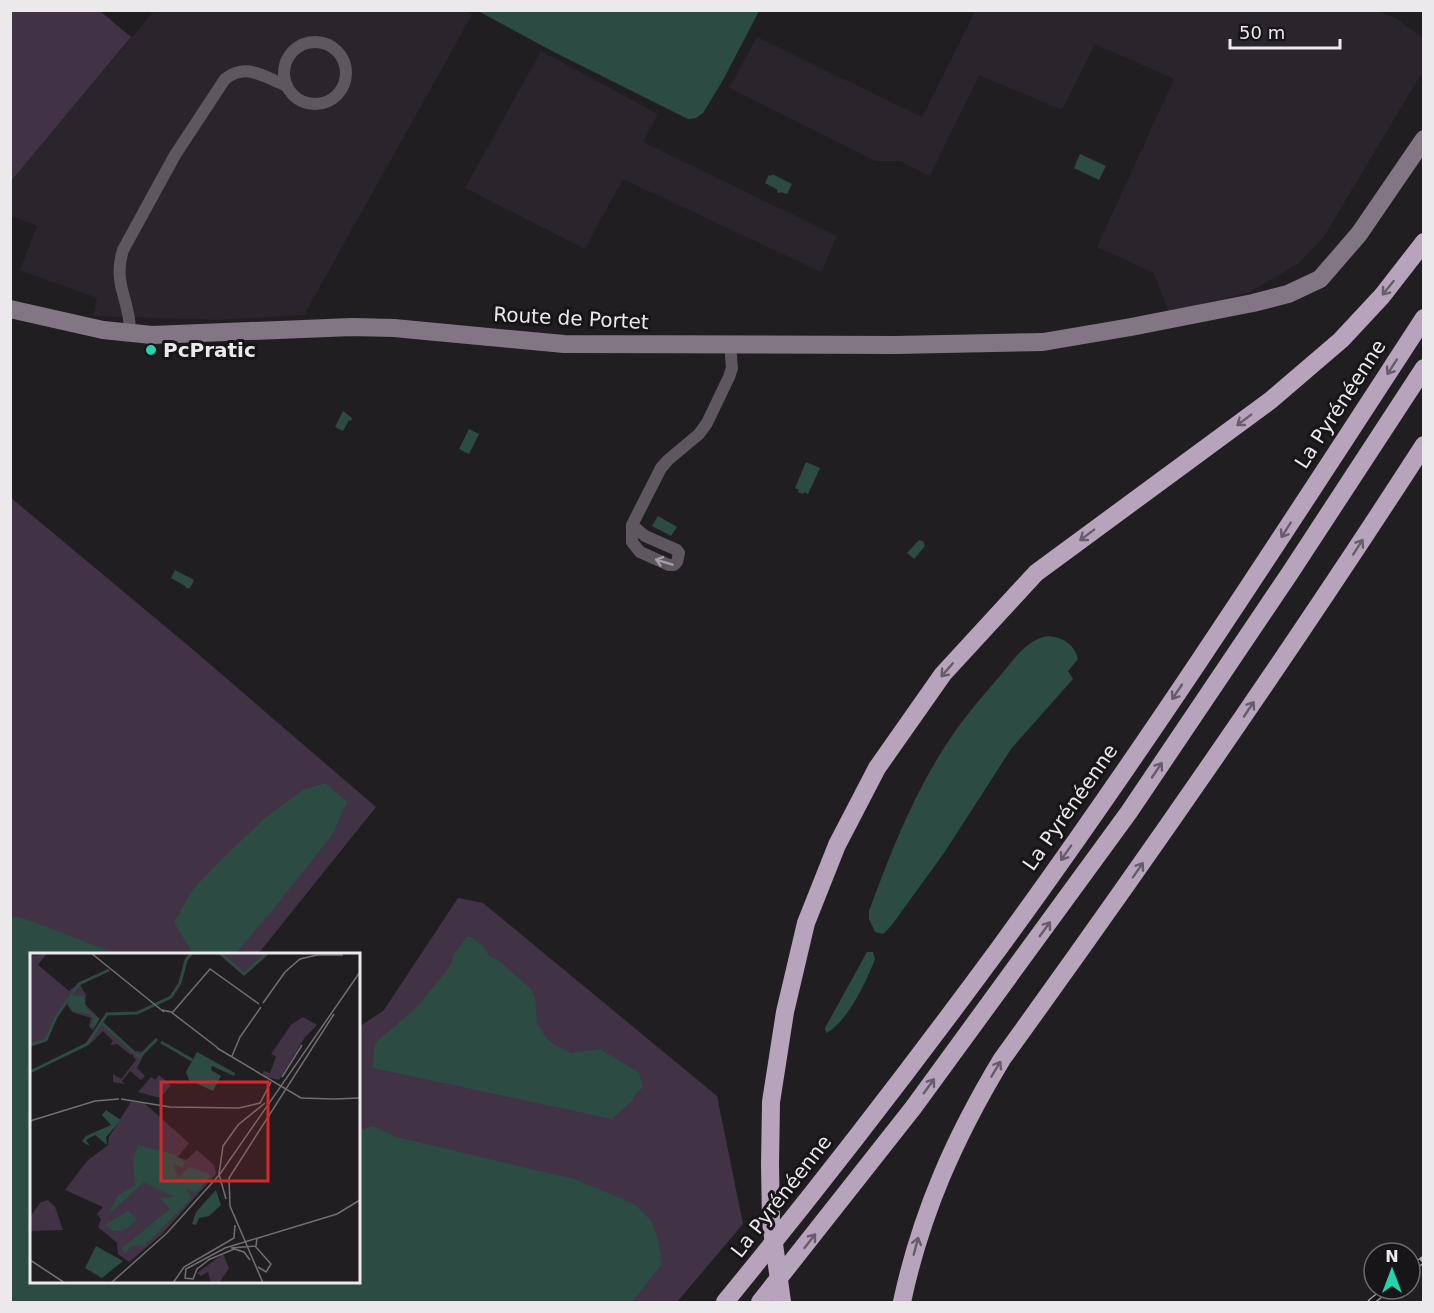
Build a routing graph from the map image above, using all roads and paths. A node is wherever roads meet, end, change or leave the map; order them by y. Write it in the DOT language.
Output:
graph roads {
  1 [pos="287,86"];
  2 [pos="1424,139"];
  3 [pos="1424,242"];
  4 [pos="10,309"];
  5 [pos="1424,318"];
  6 [pos="129,333"];
  7 [pos="730,344"];
  8 [pos="1424,368"];
  9 [pos="1424,445"];
  10 [pos="632,525"];
  11 [pos="725,1302"];
  12 [pos="760,1302"];
  13 [pos="782,1302"];
  14 [pos="902,1302"];
  1 -- 1 [label="street"];
  1 -- 6 [label="street"];
  2 -- 7 [label="street, Route de Portet"];
  3 -- 13 [label="highway, one-way, bridge"];
  4 -- 6 [label="street, Route de Portet"];
  5 -- 11 [label="highway, La Pyrénéenne, one-way"];
  6 -- 7 [label="street, Route de Portet"];
  7 -- 10 [label="street"];
  12 -- 8 [label="highway, one-way"];
  14 -- 9 [label="highway, one-way"];
}
